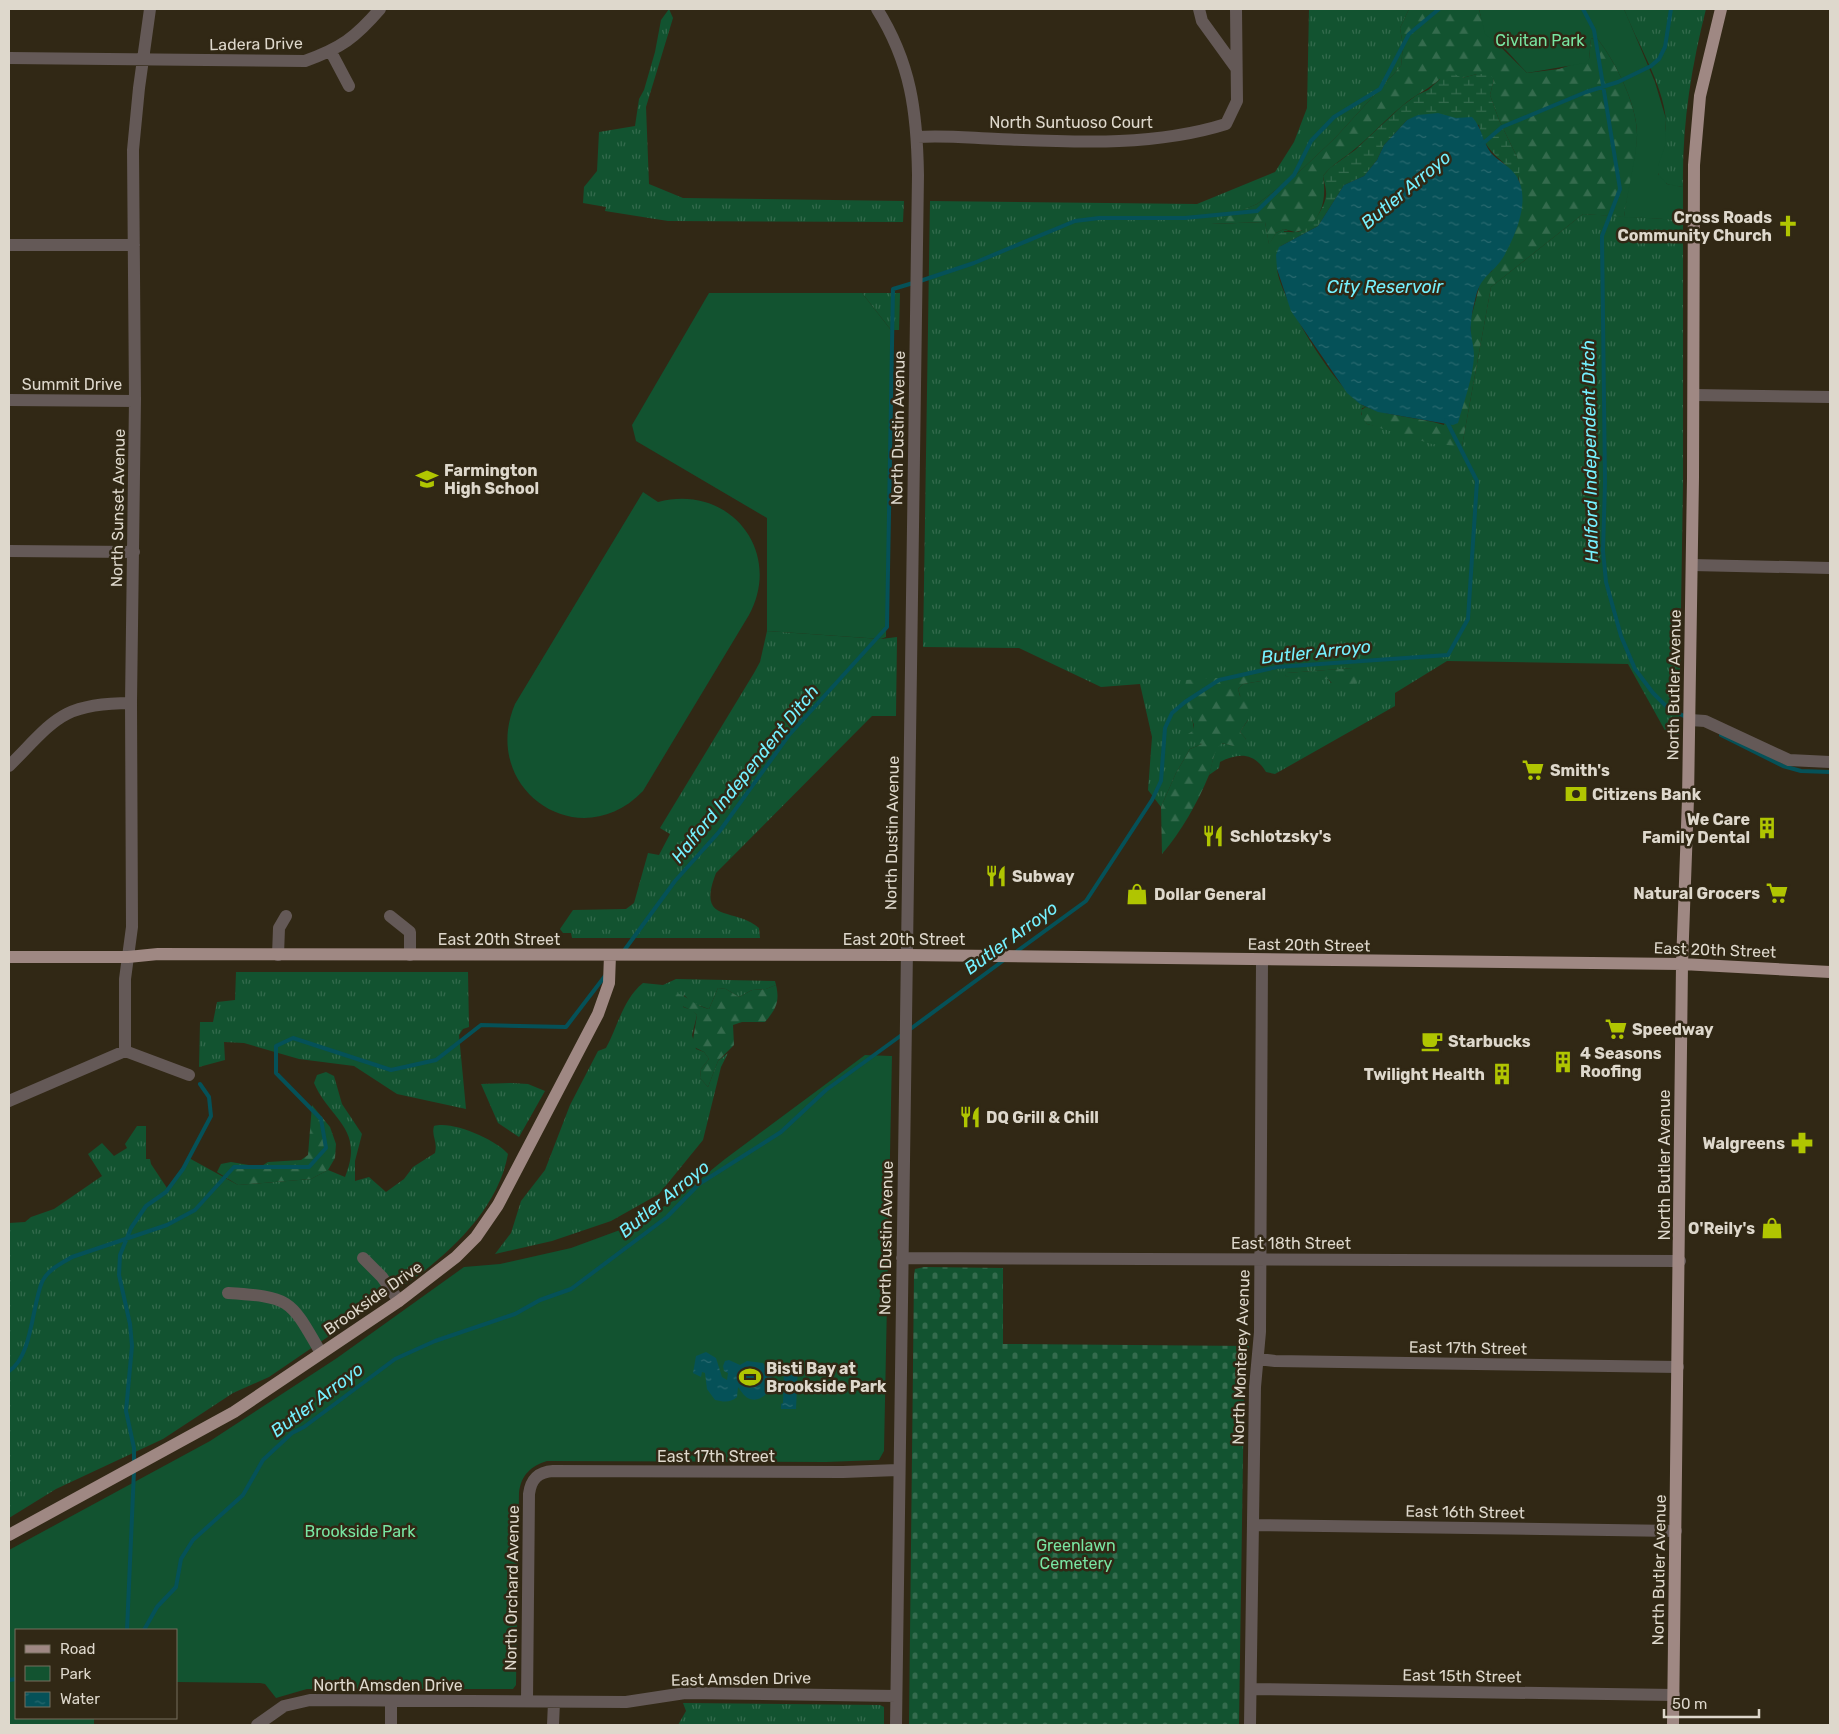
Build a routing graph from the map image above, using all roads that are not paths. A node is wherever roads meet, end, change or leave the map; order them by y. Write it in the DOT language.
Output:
graph roads {
  1 [pos="150,9"];
  2 [pos="380,9"];
  3 [pos="876,9"];
  4 [pos="1199,9"];
  5 [pos="1236,9"];
  6 [pos="1721,9"];
  7 [pos="331,52"];
  8 [pos="9,58"];
  9 [pos="143,60"];
  10 [pos="1236,68"];
  11 [pos="350,86"];
  12 [pos="917,137"];
  13 [pos="134,245"];
  14 [pos="9,246"];
  15 [pos="1694,395"];
  16 [pos="1830,397"];
  17 [pos="9,400"];
  18 [pos="135,401"];
  19 [pos="9,551"];
  20 [pos="134,552"];
  21 [pos="1692,565"];
  22 [pos="1830,568"];
  23 [pos="131,703"];
  24 [pos="1690,720"];
  25 [pos="1830,762"];
  26 [pos="9,766"];
  27 [pos="286,916"];
  28 [pos="390,916"];
  29 [pos="278,955"];
  30 [pos="410,955"];
  31 [pos="610,955"];
  32 [pos="907,955"];
  33 [pos="9,957"];
  34 [pos="128,957"];
  35 [pos="1262,961"];
  36 [pos="1682,964"];
  37 [pos="1830,972"];
  38 [pos="125,1051"];
  39 [pos="189,1075"];
  40 [pos="9,1101"];
  41 [pos="363,1258"];
  42 [pos="902,1258"];
  43 [pos="1260,1259"];
  44 [pos="1680,1262"];
  45 [pos="228,1293"];
  46 [pos="399,1301"];
  47 [pos="321,1353"];
  48 [pos="1258,1359"];
  49 [pos="1678,1367"];
  50 [pos="898,1470"];
  51 [pos="536,1477"];
  52 [pos="1253,1525"];
  53 [pos="1676,1530"];
  54 [pos="9,1535"];
  55 [pos="1251,1689"];
  56 [pos="1674,1695"];
  57 [pos="896,1696"];
  58 [pos="391,1701"];
  59 [pos="527,1702"];
  60 [pos="554,1702"];
  61 [pos="257,1725"];
  62 [pos="391,1725"];
  63 [pos="553,1725"];
  64 [pos="896,1725"];
  65 [pos="1250,1725"];
  66 [pos="1673,1725"];
  1 -- 9 [label="street, North Sunset Avenue"];
  2 -- 7 [label="street, Ladera Drive"];
  3 -- 12 [label="street, North Dustin Avenue"];
  4 -- 10 [label="street"];
  5 -- 10 [label="street, North Suntuoso Court"];
  6 -- 15 [label="main road, North Butler Avenue"];
  7 -- 9 [label="street, Ladera Drive"];
  7 -- 11 [label="street"];
  8 -- 9 [label="street, Ladera Drive"];
  9 -- 13 [label="street, North Sunset Avenue"];
  10 -- 12 [label="street, North Suntuoso Court"];
  12 -- 32 [label="street, North Dustin Avenue"];
  13 -- 14 [label="street"];
  13 -- 18 [label="street, North Sunset Avenue"];
  15 -- 16 [label="street"];
  15 -- 21 [label="main road, North Butler Avenue"];
  17 -- 18 [label="street, Summit Drive"];
  18 -- 20 [label="street, North Sunset Avenue"];
  19 -- 20 [label="street"];
  20 -- 23 [label="street, North Sunset Avenue"];
  21 -- 22 [label="street"];
  21 -- 24 [label="main road, North Butler Avenue"];
  23 -- 26 [label="street"];
  23 -- 34 [label="street, North Sunset Avenue"];
  24 -- 25 [label="street"];
  24 -- 36 [label="main road, North Butler Avenue"];
  27 -- 29 [label="street"];
  28 -- 30 [label="street"];
  29 -- 30 [label="main road, East 20th Street"];
  29 -- 34 [label="main road, East 20th Street"];
  30 -- 31 [label="main road, East 20th Street"];
  31 -- 32 [label="main road, East 20th Street"];
  31 -- 46 [label="main road, Brookside Drive"];
  32 -- 35 [label="main road, East 20th Street"];
  32 -- 42 [label="street, North Dustin Avenue"];
  33 -- 34 [label="main road, East 20th Street"];
  34 -- 38 [label="street, North Sunset Avenue"];
  35 -- 36 [label="main road, East 20th Street"];
  35 -- 43 [label="street, North Monterey Avenue"];
  36 -- 37 [label="main road, East 20th Street"];
  36 -- 44 [label="main road, North Butler Avenue"];
  38 -- 39 [label="street"];
  38 -- 40 [label="street"];
  41 -- 46 [label="street"];
  42 -- 43 [label="street, East 18th Street"];
  42 -- 50 [label="street, North Dustin Avenue"];
  43 -- 44 [label="street, East 18th Street"];
  43 -- 48 [label="street, North Monterey Avenue"];
  44 -- 49 [label="main road, North Butler Avenue"];
  45 -- 47 [label="street"];
  46 -- 47 [label="main road, Brookside Drive"];
  47 -- 54 [label="main road, Brookside Drive"];
  48 -- 49 [label="street, East 17th Street"];
  48 -- 52 [label="street, North Monterey Avenue"];
  49 -- 53 [label="main road, North Butler Avenue"];
  50 -- 51 [label="street, East 17th Street"];
  50 -- 57 [label="street, North Dustin Avenue"];
  51 -- 59 [label="street, North Orchard Avenue"];
  52 -- 53 [label="street, East 16th Street"];
  52 -- 55 [label="street, North Monterey Avenue"];
  53 -- 56 [label="main road, North Butler Avenue"];
  55 -- 56 [label="street, East 15th Street"];
  55 -- 65 [label="street, North Monterey Avenue"];
  56 -- 66 [label="main road, North Butler Avenue"];
  57 -- 60 [label="street, East Amsden Drive"];
  57 -- 64 [label="street, North Dustin Avenue"];
  58 -- 59 [label="street, North Amsden Drive"];
  58 -- 61 [label="street, North Amsden Drive"];
  58 -- 62 [label="street"];
  59 -- 60 [label="street, East Amsden Drive"];
  60 -- 63 [label="street"];
}
